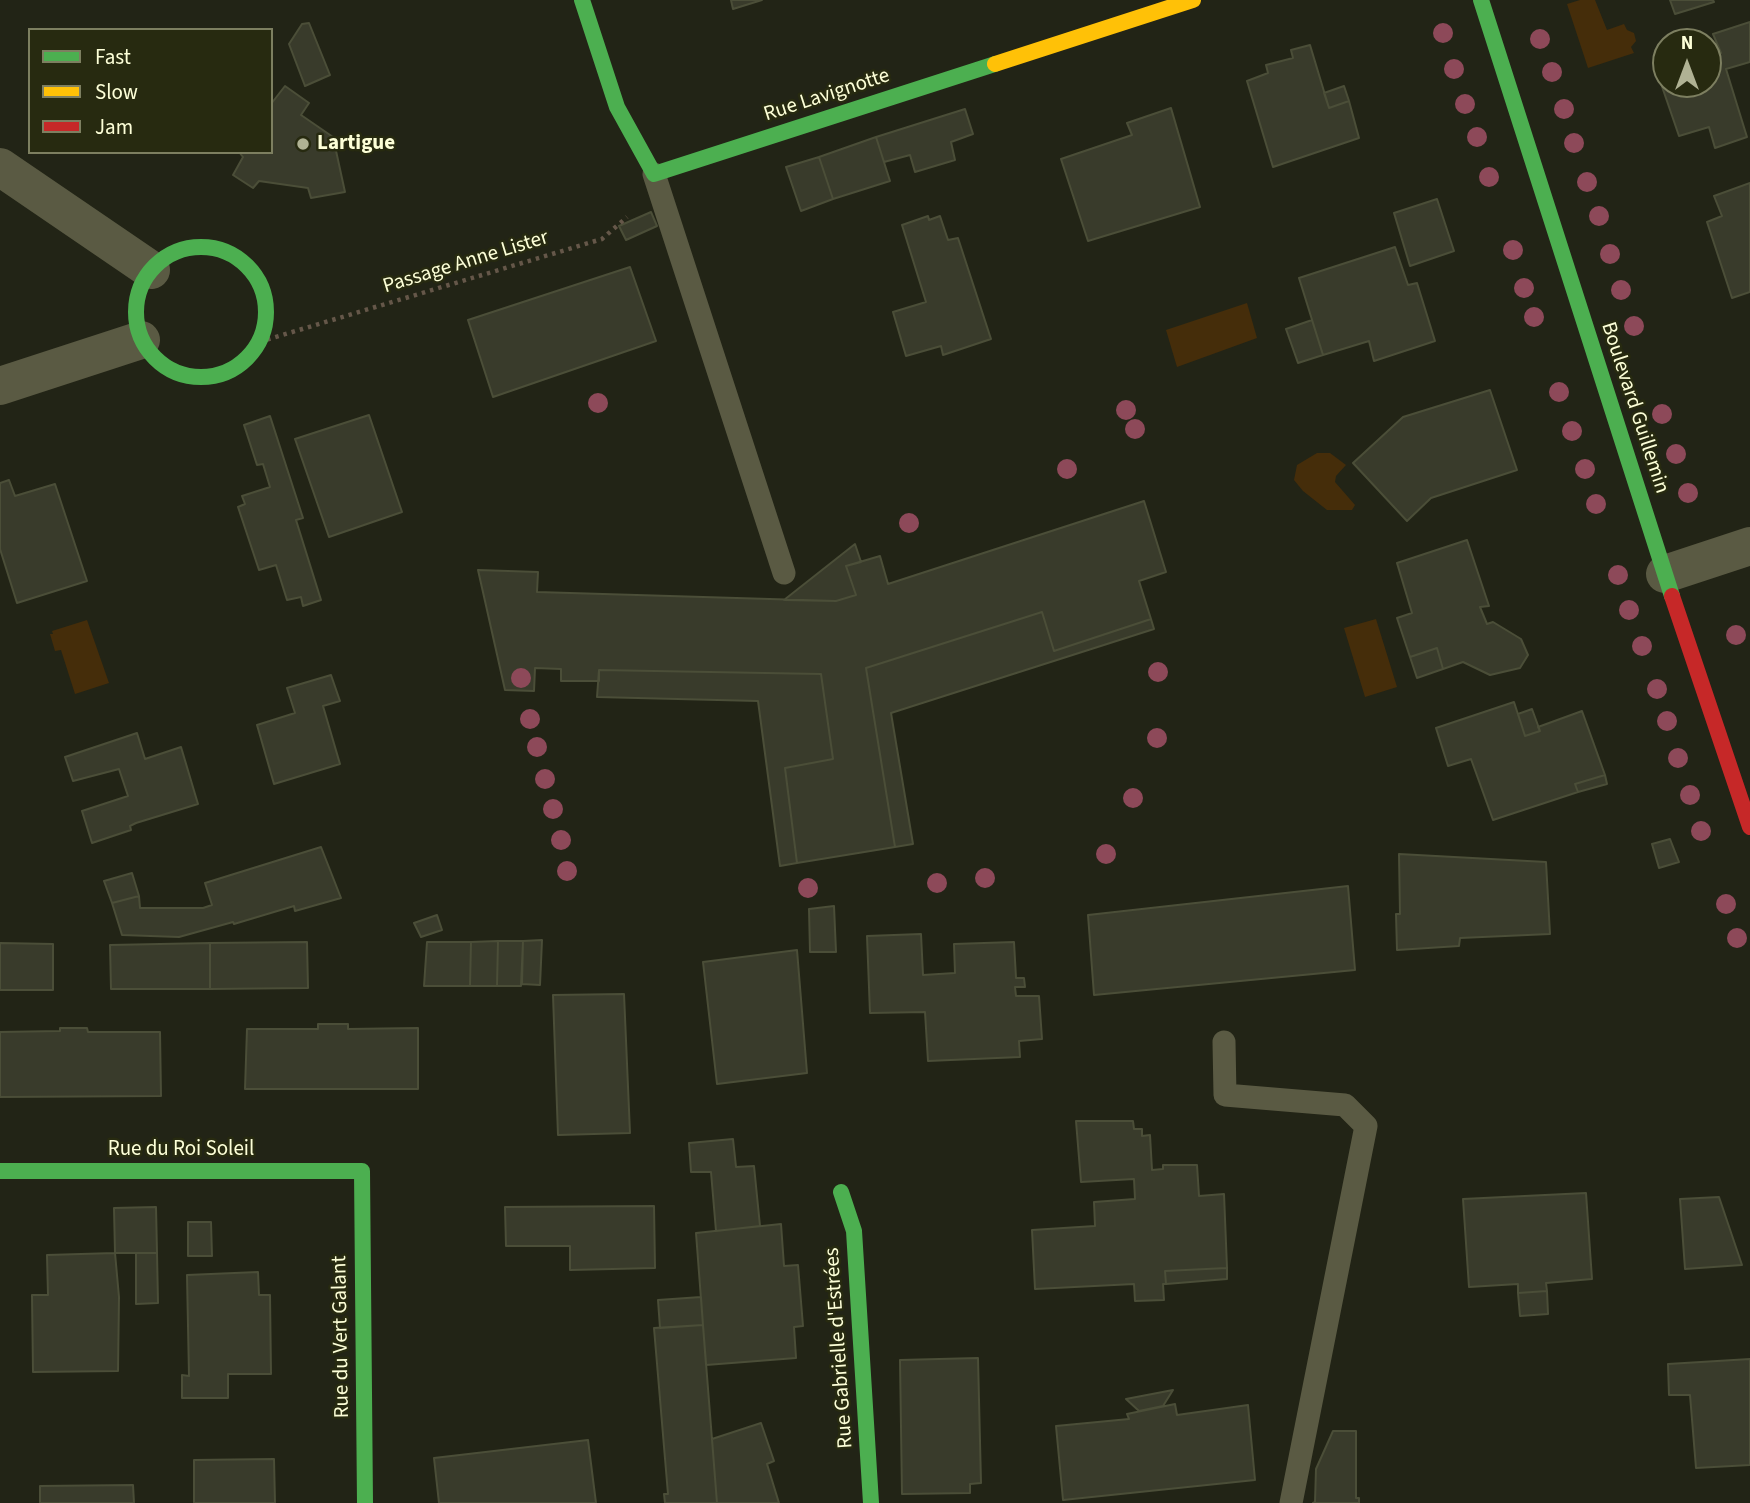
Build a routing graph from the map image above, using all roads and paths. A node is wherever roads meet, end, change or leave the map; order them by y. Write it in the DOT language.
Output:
graph roads {
  1 [pos="582,0"];
  2 [pos="1194,0"];
  3 [pos="1481,0"];
  4 [pos="0,167"];
  5 [pos="654,174"];
  6 [pos="151,270"];
  7 [pos="141,340"];
  8 [pos="259,342"];
  9 [pos="0,386"];
  10 [pos="1750,545"];
  11 [pos="784,573"];
  12 [pos="1665,574"];
  13 [pos="1750,827"];
  14 [pos="1224,1042"];
  15 [pos="0,1171"];
  16 [pos="362,1171"];
  17 [pos="841,1192"];
  18 [pos="365,1503"];
  19 [pos="871,1503"];
  20 [pos="1291,1503"];
  1 -- 5 [label="street"];
  2 -- 5 [label="street, Rue Lavignotte"];
  3 -- 12 [label="street, Boulevard Guillemin"];
  4 -- 6 [label="street"];
  5 -- 8 [label="path, Passage Anne Lister"];
  5 -- 11 [label="lane"];
  6 -- 7 [label="street"];
  6 -- 8 [label="street"];
  7 -- 8 [label="street"];
  7 -- 9 [label="street"];
  10 -- 12 [label="street"];
  12 -- 13 [label="street, Boulevard Guillemin"];
  14 -- 20 [label="lane"];
  15 -- 16 [label="street, Rue du Roi Soleil"];
  16 -- 18 [label="street, Rue du Vert Galant"];
  17 -- 19 [label="street, Rue Gabrielle d'Estrées"];
}
